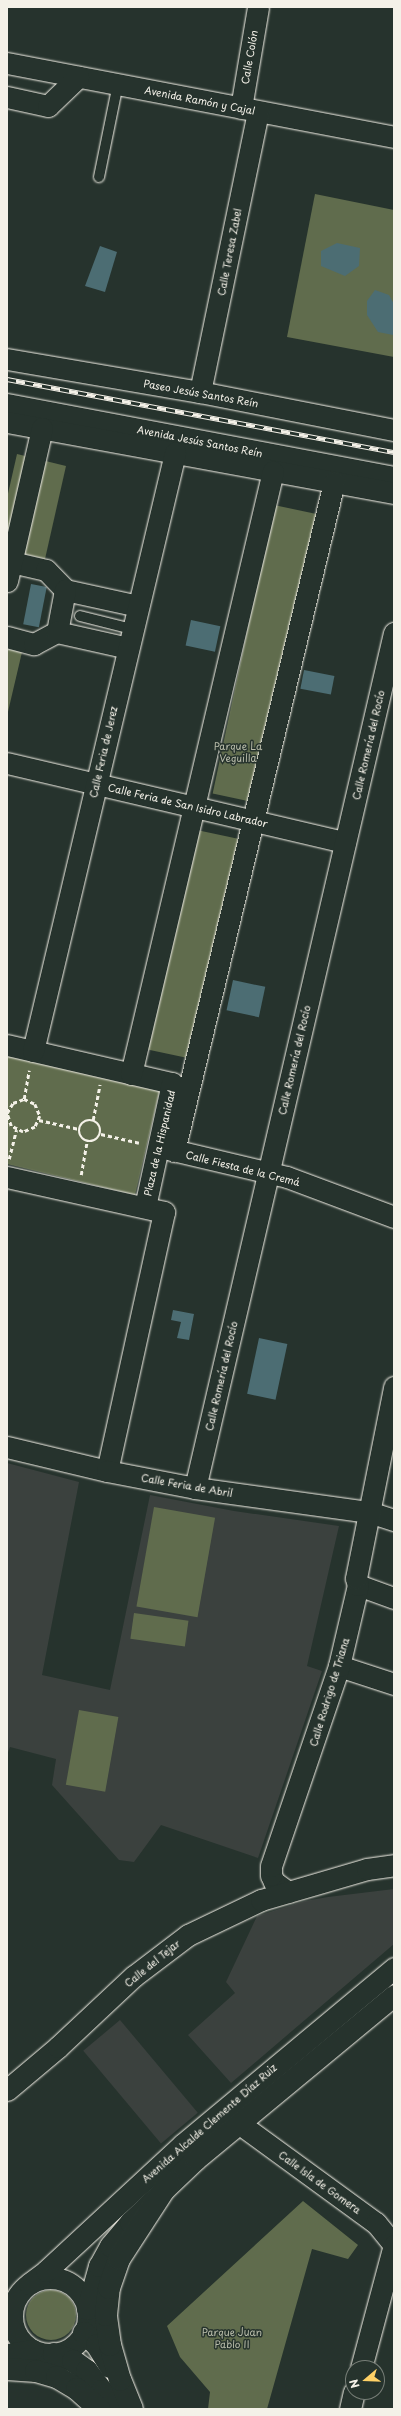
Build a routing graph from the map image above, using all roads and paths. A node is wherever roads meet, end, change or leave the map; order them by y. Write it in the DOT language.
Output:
graph roads {
  1 [pos="258,7"];
  2 [pos="7,63"];
  3 [pos="78,77"];
  4 [pos="118,84"];
  5 [pos="7,97"];
  6 [pos="249,110"];
  7 [pos="394,137"];
  8 [pos="99,177"];
  9 [pos="7,359"];
  10 [pos="200,392"];
  11 [pos="7,404"];
  12 [pos="7,422"];
  13 [pos="42,428"];
  14 [pos="394,430"];
  15 [pos="175,453"];
  16 [pos="273,471"];
  17 [pos="394,477"];
  18 [pos="334,482"];
  19 [pos="394,493"];
  20 [pos="8,568"];
  21 [pos="65,590"];
  22 [pos="138,606"];
  23 [pos="80,616"];
  24 [pos="57,632"];
  25 [pos="394,633"];
  26 [pos="7,637"];
  27 [pos="130,639"];
  28 [pos="7,763"];
  29 [pos="95,783"];
  30 [pos="192,806"];
  31 [pos="253,821"];
  32 [pos="345,842"];
  33 [pos="7,1046"];
  34 [pos="33,1052"];
  35 [pos="104,1068"];
  36 [pos="130,1074"];
  37 [pos="24,1099"];
  38 [pos="7,1114"];
  39 [pos="39,1120"];
  40 [pos="93,1120"];
  41 [pos="79,1129"];
  42 [pos="16,1130"];
  43 [pos="100,1134"];
  44 [pos="87,1142"];
  45 [pos="166,1149"];
  46 [pos="7,1166"];
  47 [pos="268,1173"];
  48 [pos="7,1177"];
  49 [pos="77,1193"];
  50 [pos="145,1207"];
  51 [pos="394,1217"];
  52 [pos="394,1388"];
  53 [pos="7,1447"];
  54 [pos="107,1471"];
  55 [pos="195,1488"];
  56 [pos="369,1512"];
  57 [pos="394,1520"];
  58 [pos="358,1585"];
  59 [pos="394,1598"];
  60 [pos="339,1666"];
  61 [pos="394,1684"];
  62 [pos="394,1865"];
  63 [pos="288,1892"];
  64 [pos="394,1968"];
  65 [pos="394,1995"];
  66 [pos="7,2090"];
  67 [pos="240,2124"];
  68 [pos="170,2182"];
  69 [pos="394,2245"];
  70 [pos="29,2284"];
  71 [pos="11,2309"];
  72 [pos="87,2309"];
  73 [pos="84,2333"];
  74 [pos="33,2350"];
  75 [pos="7,2354"];
  76 [pos="54,2354"];
  77 [pos="363,2360"];
  78 [pos="7,2369"];
  79 [pos="120,2380"];
  80 [pos="99,2409"];
  81 [pos="110,2409"];
  82 [pos="132,2409"];
  1 -- 6 [label="street, Calle Colón"];
  2 -- 3 [label="street, Avenida Ramón y Cajal"];
  3 -- 4 [label="street, Avenida Ramón y Cajal"];
  3 -- 5 [label="street"];
  4 -- 6 [label="street, Avenida Ramón y Cajal"];
  4 -- 8 [label="lane"];
  6 -- 7 [label="street, Avenida Ramón y Cajal"];
  6 -- 10 [label="street, Calle Teresa Zabel"];
  9 -- 10 [label="street, Paseo Jesús Santos Reín"];
  10 -- 14 [label="street, Paseo Jesús Santos Reín"];
  11 -- 17 [label="street, Avenida Jesús Santos Reín"];
  12 -- 13 [label="street, Avenida Jesús Santos Reín"];
  13 -- 15 [label="street, Avenida Jesús Santos Reín"];
  13 -- 20 [label="street"];
  15 -- 16 [label="street, Avenida Jesús Santos Reín"];
  15 -- 22 [label="street, Calle Feria de Jerez"];
  16 -- 18 [label="street, Avenida Jesús Santos Reín"];
  16 -- 30 [label="street"];
  18 -- 19 [label="street, Avenida Jesús Santos Reín"];
  18 -- 31 [label="street"];
  20 -- 21 [label="street"];
  21 -- 22 [label="street"];
  21 -- 24 [label="street"];
  22 -- 27 [label="street, Calle Feria de Jerez"];
  23 -- 27 [label="lane"];
  24 -- 26 [label="street"];
  24 -- 27 [label="street"];
  25 -- 32 [label="street, Calle Romería del Rocío"];
  27 -- 29 [label="street, Calle Feria de Jerez"];
  28 -- 29 [label="street, Calle Feria de San Isidro Labrador"];
  29 -- 30 [label="street, Calle Feria de San Isidro Labrador"];
  29 -- 34 [label="street, Calle Feria de Jerez"];
  30 -- 31 [label="street, Calle Feria de San Isidro Labrador"];
  30 -- 36 [label="street"];
  31 -- 32 [label="street, Calle Feria de San Isidro Labrador"];
  31 -- 45 [label="street"];
  32 -- 47 [label="street, Calle Romería del Rocío"];
  33 -- 34 [label="street, Plaza de la Hispanidad"];
  34 -- 35 [label="street, Plaza de la Hispanidad"];
  34 -- 37 [label="path"];
  35 -- 36 [label="street, Plaza de la Hispanidad"];
  35 -- 40 [label="path"];
  36 -- 45 [label="street, Plaza de la Hispanidad"];
  37 -- 38 [label="path"];
  37 -- 39 [label="path"];
  38 -- 42 [label="path"];
  39 -- 41 [label="path"];
  39 -- 42 [label="path"];
  40 -- 41 [label="path"];
  40 -- 43 [label="path"];
  41 -- 44 [label="path"];
  42 -- 46 [label="path"];
  43 -- 44 [label="path"];
  43 -- 45 [label="path"];
  44 -- 49 [label="path"];
  45 -- 47 [label="street, Calle Fiesta de la Cremá"];
  45 -- 50 [label="street, Plaza de la Hispanidad"];
  47 -- 51 [label="street, Calle Fiesta de la Cremá"];
  47 -- 55 [label="street, Calle Romería del Rocío"];
  48 -- 49 [label="street, Plaza de la Hispanidad"];
  49 -- 50 [label="street, Plaza de la Hispanidad"];
  50 -- 54 [label="street"];
  52 -- 56 [label="street, Calle Rodrigo de Triana"];
  53 -- 54 [label="street, Calle Feria de Abril"];
  54 -- 55 [label="street, Calle Feria de Abril"];
  55 -- 56 [label="street, Calle Feria de Abril"];
  56 -- 57 [label="street, Calle Feria de Abril"];
  56 -- 58 [label="street, Calle Rodrigo de Triana"];
  58 -- 59 [label="street"];
  58 -- 60 [label="street, Calle Rodrigo de Triana"];
  60 -- 61 [label="street"];
  60 -- 63 [label="street, Calle Rodrigo de Triana"];
  62 -- 63 [label="street, Calle del Tejar"];
  63 -- 66 [label="street, Calle del Tejar"];
  64 -- 70 [label="street, Avenida Alcalde Clemente Díaz Ruiz"];
  65 -- 67 [label="street, Avenida Alcalde Clemente Díaz Ruiz"];
  67 -- 68 [label="street, Avenida Alcalde Clemente Díaz Ruiz"];
  67 -- 69 [label="street, Calle Isla de Gomera"];
  68 -- 72 [label="street, Avenida Alcalde Clemente Díaz Ruiz"];
  68 -- 79 [label="highway"];
  69 -- 77 [label="street"];
  70 -- 71 [label="street"];
  70 -- 72 [label="street"];
  71 -- 74 [label="street"];
  72 -- 73 [label="street"];
  73 -- 76 [label="street"];
  73 -- 79 [label="highway"];
  74 -- 75 [label="street"];
  74 -- 76 [label="street"];
  76 -- 81 [label="highway"];
  78 -- 80 [label="highway"];
  79 -- 82 [label="highway"];
}
